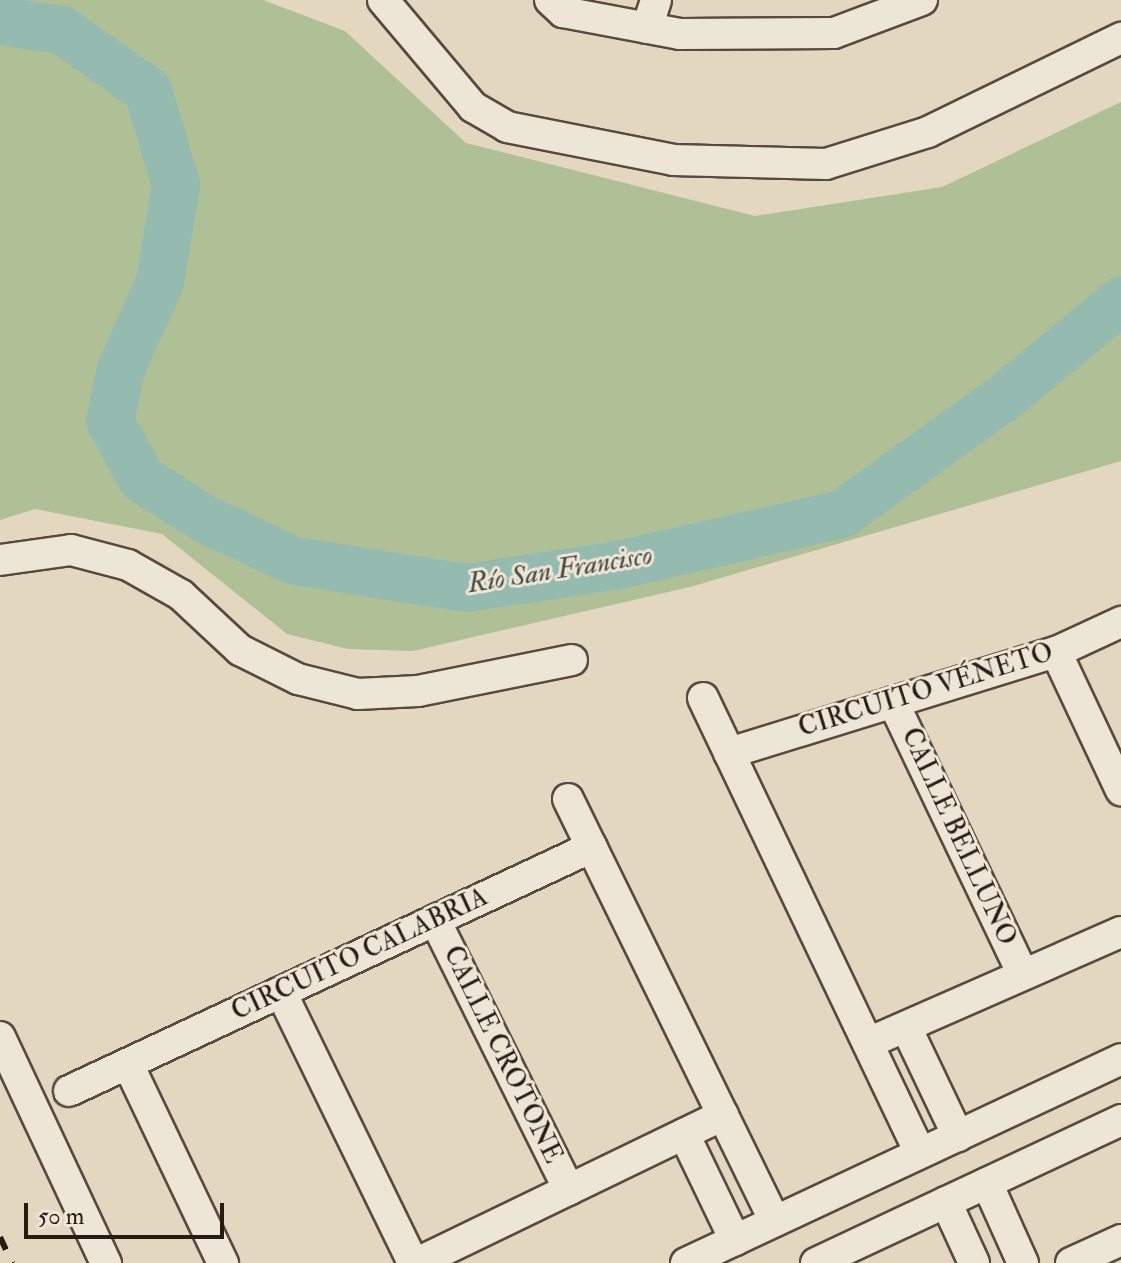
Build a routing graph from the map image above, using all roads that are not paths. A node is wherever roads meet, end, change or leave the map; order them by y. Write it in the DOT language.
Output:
graph roads {
  1 [pos="383,0"];
  2 [pos="550,0"];
  3 [pos="922,0"];
  4 [pos="651,14"];
  5 [pos="1121,38"];
  6 [pos="0,560"];
  7 [pos="1121,622"];
  8 [pos="1056,652"];
  9 [pos="572,660"];
  10 [pos="703,698"];
  11 [pos="893,702"];
  12 [pos="729,753"];
  13 [pos="1121,790"];
  14 [pos="568,799"];
  15 [pos="592,847"];
  16 [pos="435,920"];
  17 [pos="1121,932"];
  18 [pos="1022,973"];
  19 [pos="281,992"];
  20 [pos="906,1027"];
  21 [pos="0,1037"];
  22 [pos="868,1043"];
  23 [pos="1121,1059"];
  24 [pos="128,1064"];
  25 [pos="69,1091"];
  26 [pos="723,1115"];
  27 [pos="1121,1120"];
  28 [pos="684,1134"];
  29 [pos="958,1136"];
  30 [pos="920,1153"];
  31 [pos="987,1183"];
  32 [pos="569,1190"];
  33 [pos="946,1202"];
  34 [pos="775,1221"];
  35 [pos="735,1240"];
  36 [pos="1121,1240"];
  37 [pos="106,1263"];
  38 [pos="223,1263"];
  39 [pos="415,1263"];
  40 [pos="686,1263"];
  41 [pos="816,1263"];
  42 [pos="974,1263"];
  43 [pos="1023,1263"];
  44 [pos="1071,1263"];
  1 -- 5 [label="street"];
  2 -- 4 [label="street"];
  3 -- 4 [label="street"];
  6 -- 9 [label="street"];
  7 -- 8 [label="street, CIRCUITO VÉNETO"];
  8 -- 11 [label="street, CIRCUITO VÉNETO"];
  8 -- 13 [label="street"];
  10 -- 12 [label="street"];
  11 -- 12 [label="street, CIRCUITO VÉNETO"];
  11 -- 18 [label="street, CALLE BELLUNO"];
  12 -- 22 [label="street"];
  14 -- 15 [label="street"];
  15 -- 16 [label="street, CIRCUITO CALABRIA"];
  15 -- 26 [label="street"];
  16 -- 19 [label="street, CIRCUITO CALABRIA"];
  16 -- 32 [label="street, CALLE CROTONE"];
  17 -- 18 [label="street"];
  18 -- 20 [label="street"];
  19 -- 24 [label="street, CIRCUITO CALABRIA"];
  19 -- 39 [label="street"];
  20 -- 22 [label="street"];
  20 -- 29 [label="street"];
  21 -- 37 [label="street"];
  22 -- 30 [label="street"];
  23 -- 29 [label="street"];
  24 -- 25 [label="street, CIRCUITO CALABRIA"];
  24 -- 38 [label="street"];
  26 -- 28 [label="street"];
  26 -- 34 [label="street"];
  27 -- 31 [label="street"];
  28 -- 32 [label="street"];
  28 -- 35 [label="street"];
  29 -- 30 [label="street"];
  30 -- 34 [label="street"];
  31 -- 33 [label="street"];
  31 -- 43 [label="street"];
  32 -- 39 [label="street"];
  33 -- 41 [label="street"];
  33 -- 42 [label="street"];
  34 -- 35 [label="street"];
  35 -- 40 [label="street"];
  36 -- 44 [label="street"];
}
